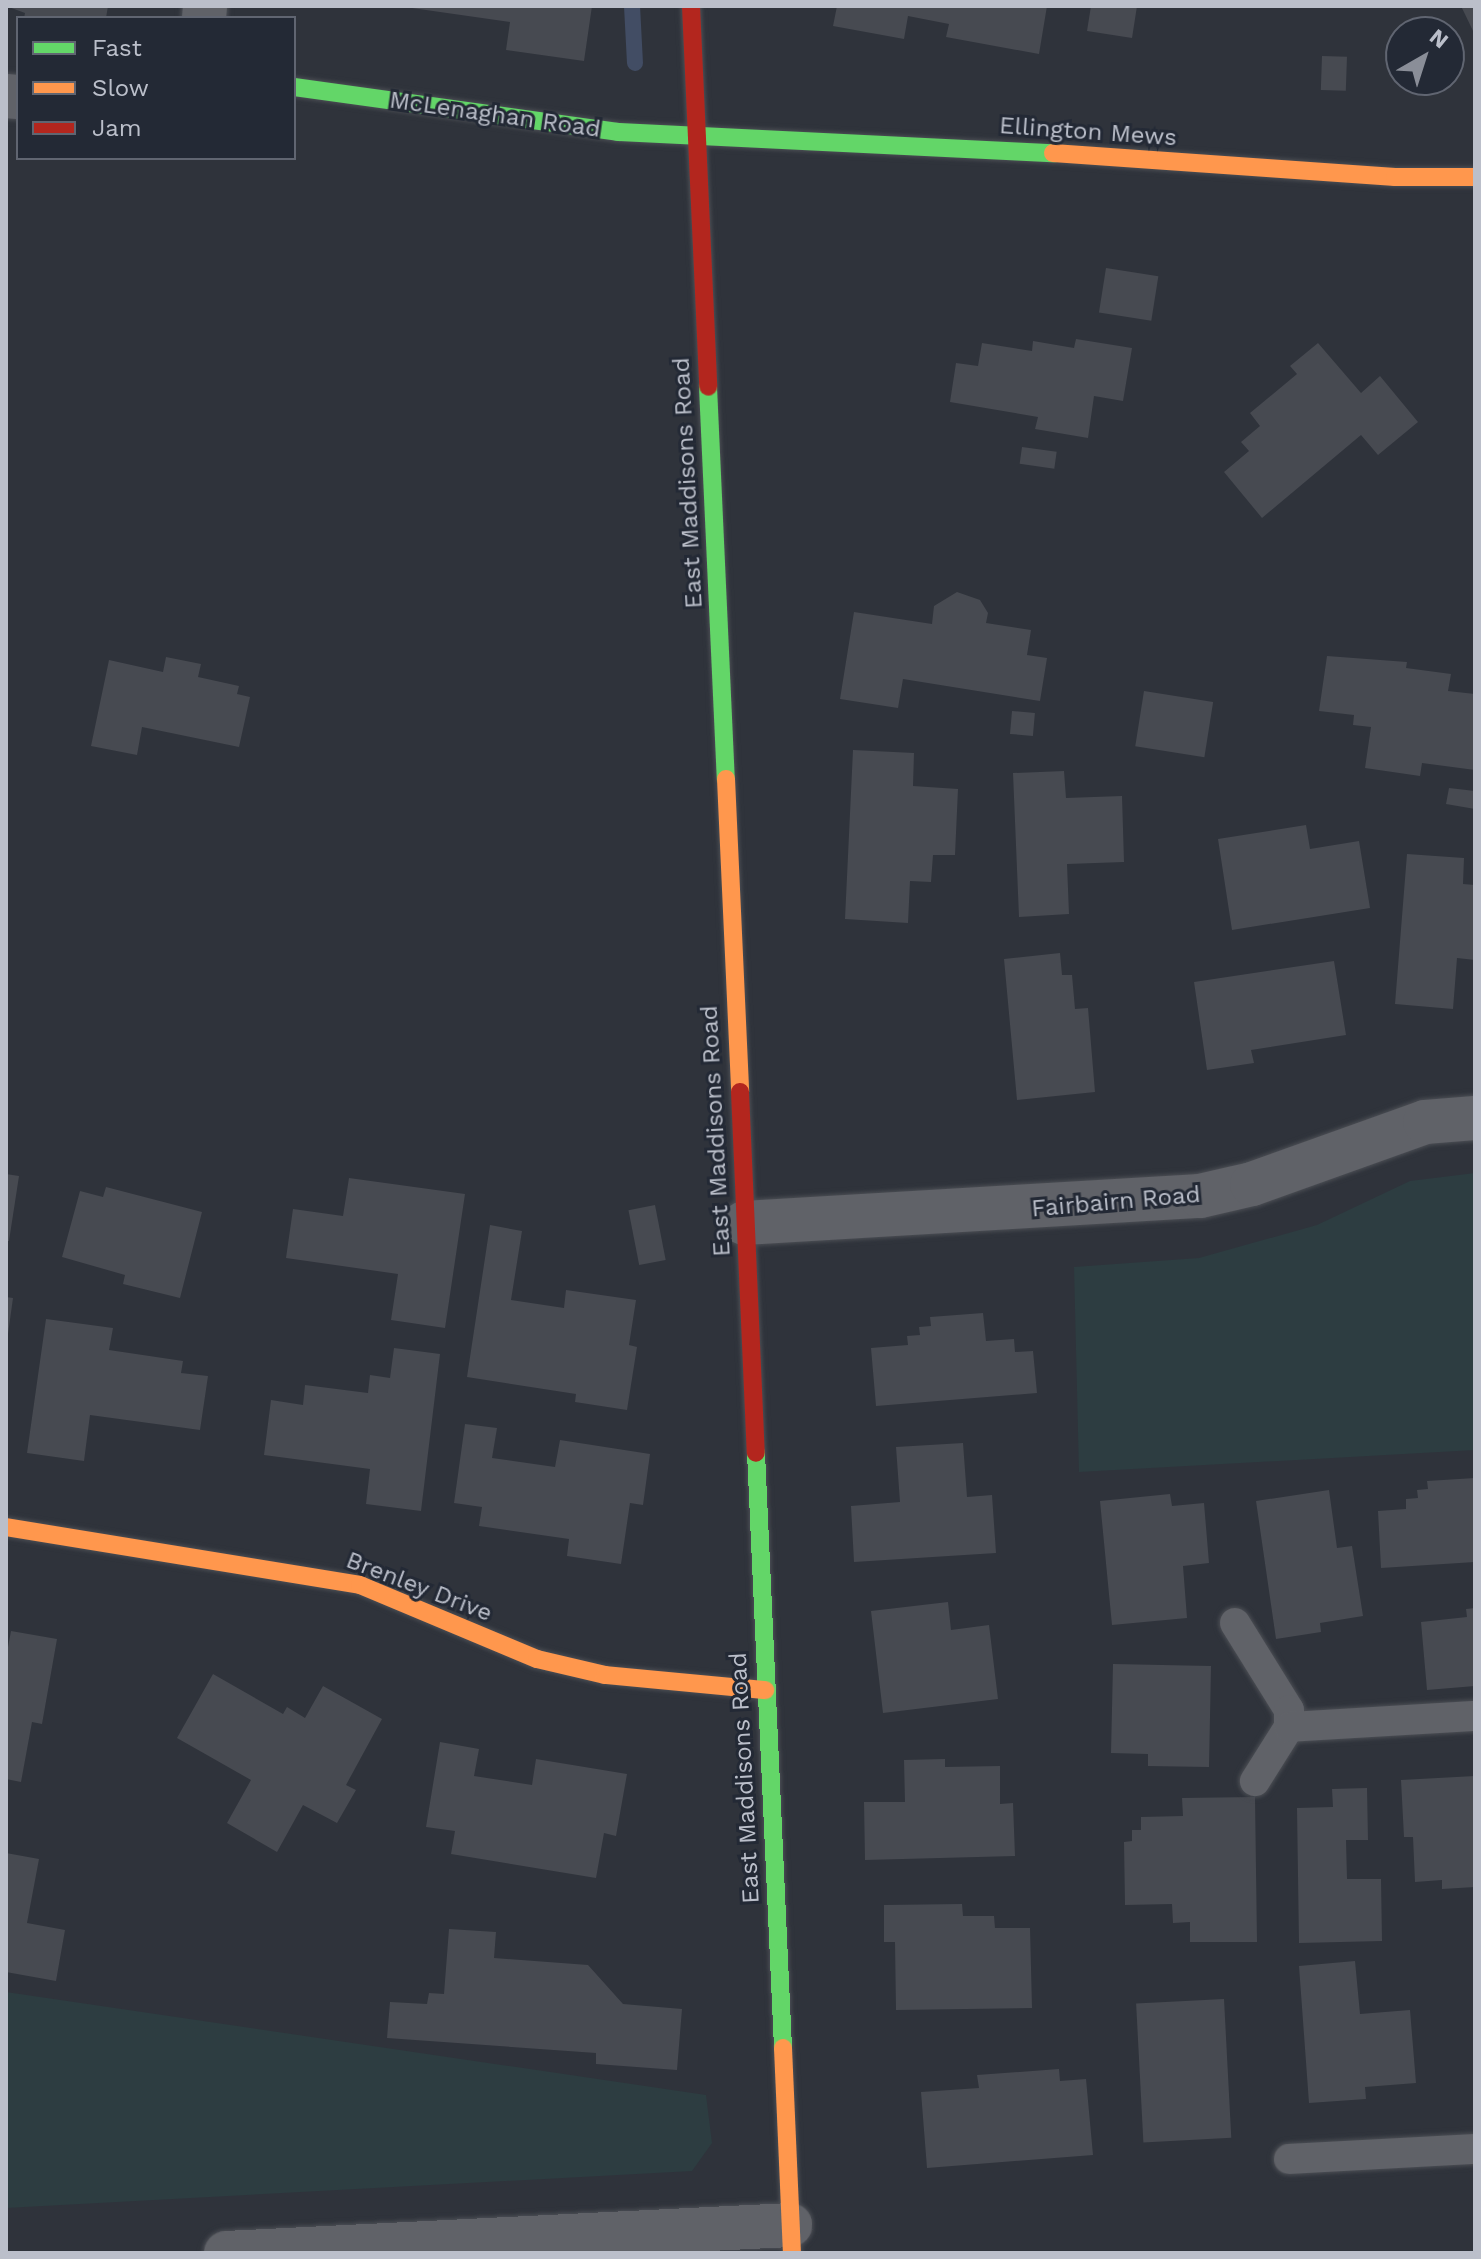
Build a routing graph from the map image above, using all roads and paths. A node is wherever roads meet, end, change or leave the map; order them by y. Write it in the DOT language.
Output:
graph roads {
  1 [pos="691,6"];
  2 [pos="296,87"];
  3 [pos="697,137"];
  4 [pos="1475,177"];
  5 [pos="1475,1118"];
  6 [pos="744,1223"];
  7 [pos="6,1527"];
  8 [pos="1235,1623"];
  9 [pos="765,1690"];
  10 [pos="1475,1716"];
  11 [pos="1289,1727"];
  12 [pos="1255,1781"];
  13 [pos="1475,2149"];
  14 [pos="1289,2159"];
  15 [pos="791,2239"];
  16 [pos="246,2253"];
  1 -- 3 [label="street, East Maddisons Road"];
  2 -- 3 [label="street, McLenaghan Road"];
  3 -- 4 [label="street, Ellington Mews"];
  3 -- 6 [label="street, East Maddisons Road"];
  5 -- 6 [label="street, Fairbairn Road"];
  6 -- 9 [label="street, East Maddisons Road"];
  7 -- 9 [label="street, Brenley Drive"];
  8 -- 11 [label="lane"];
  9 -- 15 [label="street, East Maddisons Road"];
  10 -- 11 [label="lane"];
  11 -- 12 [label="lane"];
  13 -- 14 [label="lane"];
  15 -- 16 [label="street"];
}
